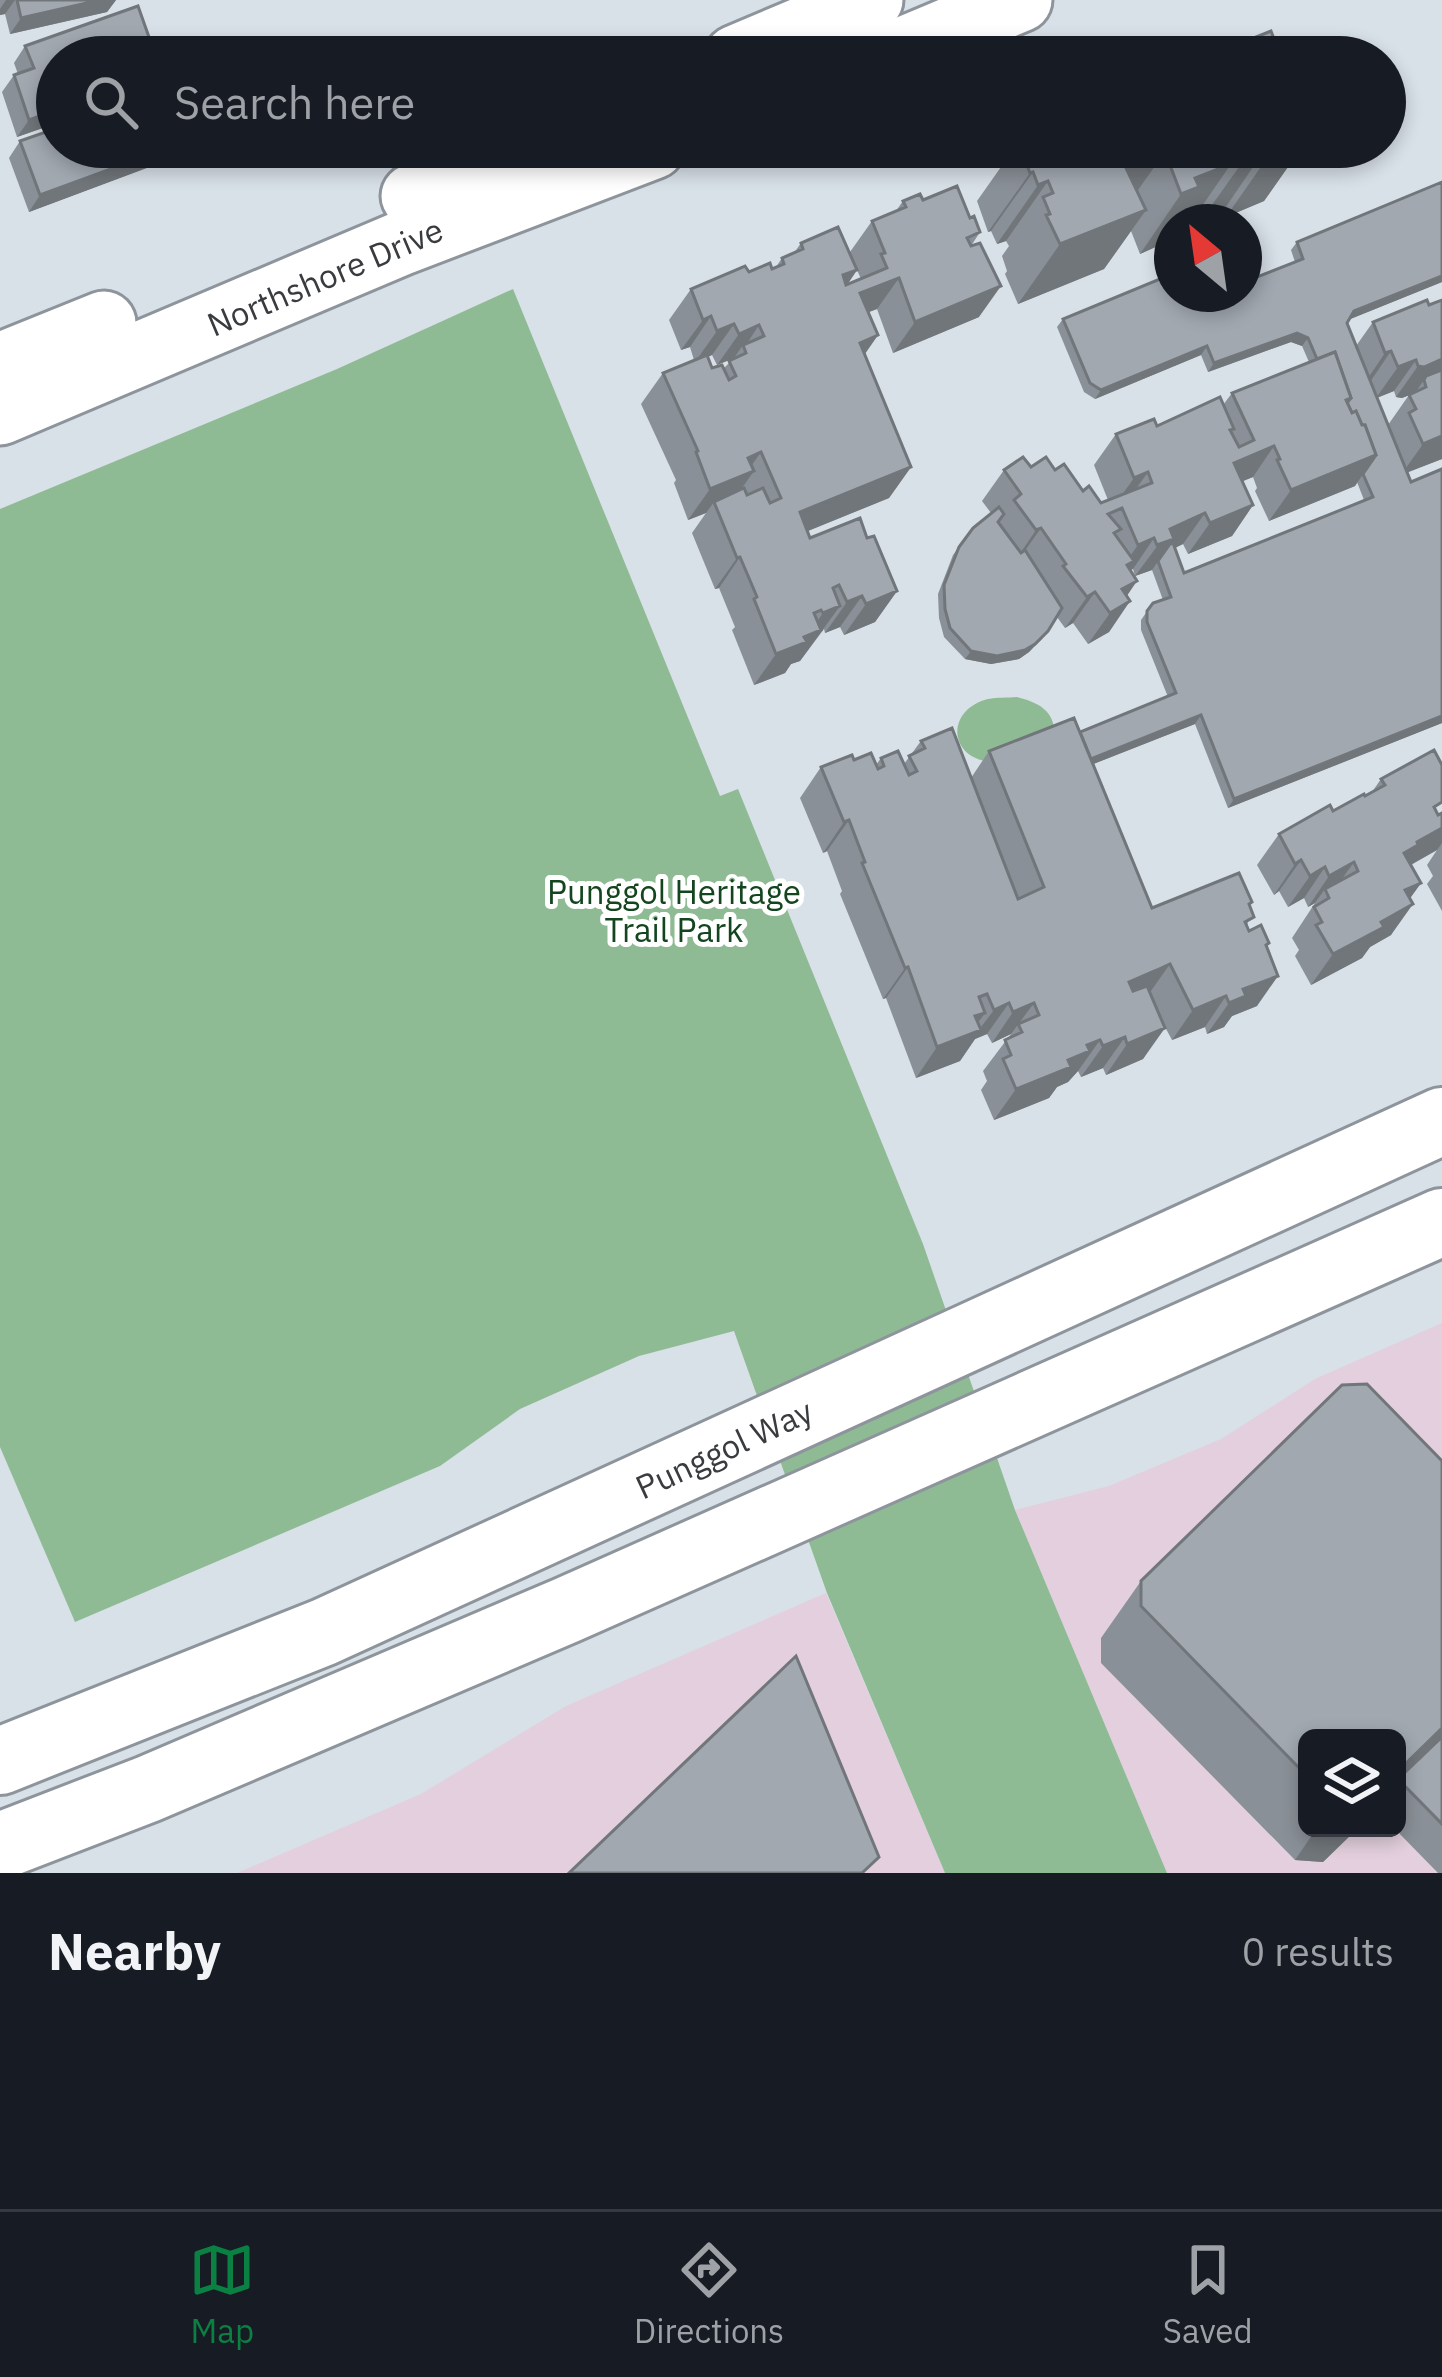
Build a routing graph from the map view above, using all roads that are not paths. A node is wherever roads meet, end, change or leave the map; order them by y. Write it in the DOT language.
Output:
graph roads {
  1 [pos="871,0"];
  2 [pos="1020,0"];
  3 [pos="786,36"];
  4 [pos="934,36"];
  5 [pos="477,168"];
  6 [pos="597,168"];
  7 [pos="0,365"];
  8 [pos="0,413"];
  9 [pos="1442,1121"];
  10 [pos="1442,1222"];
  11 [pos="0,1761"];
  12 [pos="148,1789"];
  13 [pos="0,1846"];
  14 [pos="62,1873"];
  1 -- 3 [label="street"];
  2 -- 4 [label="street"];
  5 -- 7 [label="street, Northshore Drive"];
  6 -- 8 [label="street, Northshore Drive"];
  9 -- 11 [label="main road, Punggol Way"];
  10 -- 12 [label="main road"];
  12 -- 13 [label="main road"];
  12 -- 14 [label="main road"];
}
